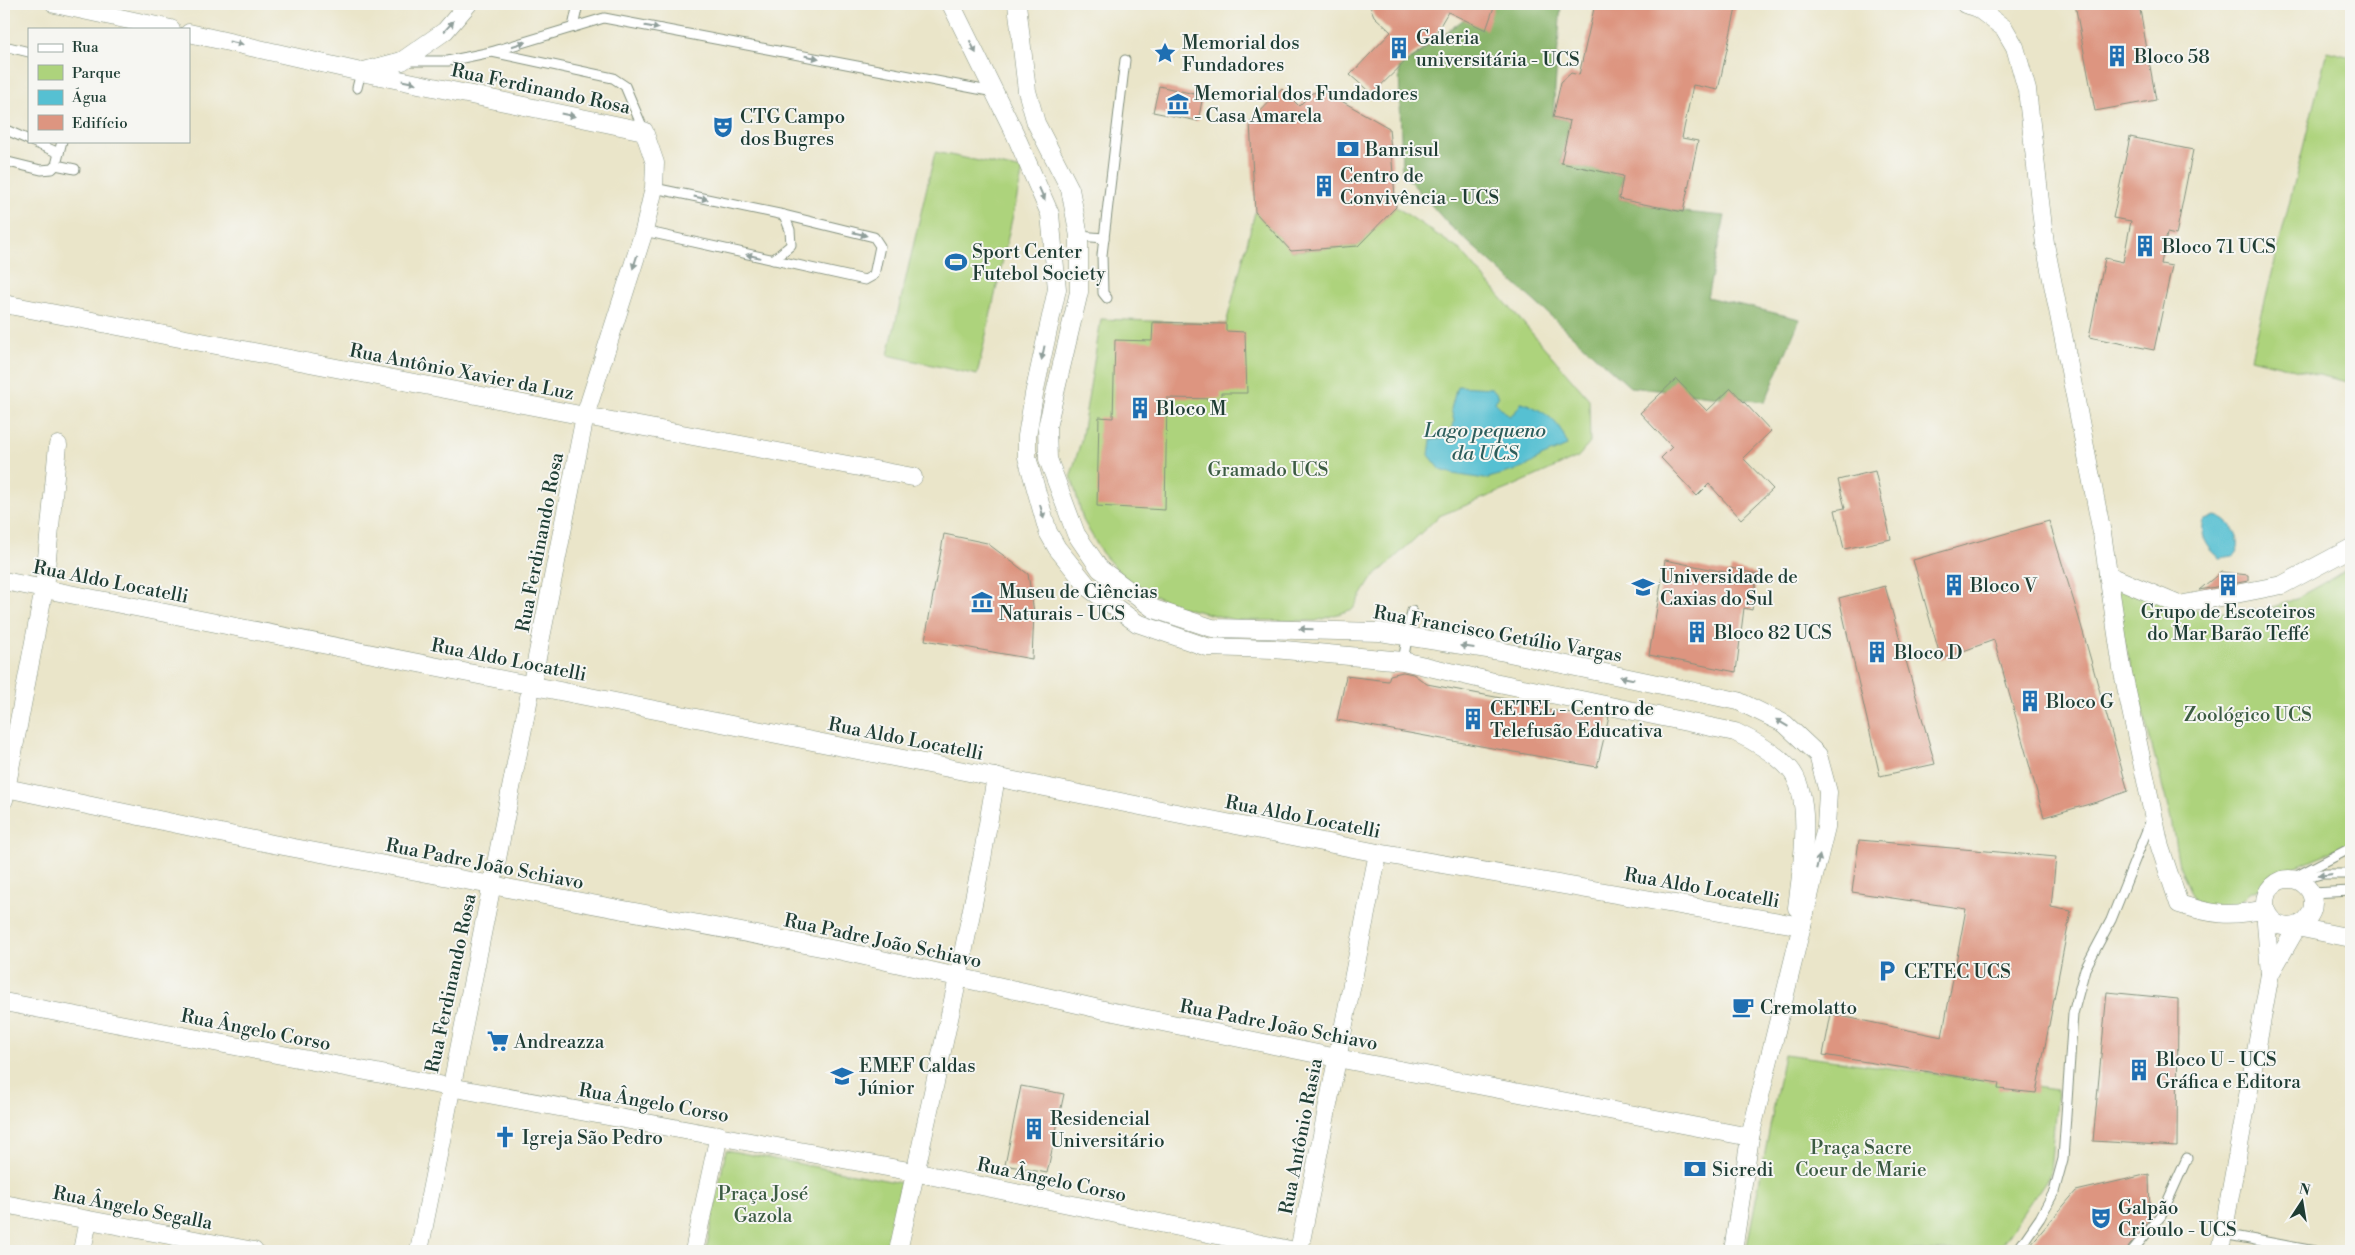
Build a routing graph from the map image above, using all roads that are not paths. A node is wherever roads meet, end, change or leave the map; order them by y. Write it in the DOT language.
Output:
graph roads {
  1 [pos="55,4"];
  2 [pos="468,4"];
  3 [pos="578,4"];
  4 [pos="951,4"];
  5 [pos="1017,4"];
  6 [pos="1965,4"];
  7 [pos="573,27"];
  8 [pos="166,28"];
  9 [pos="190,33"];
  10 [pos="4,46"];
  11 [pos="28,52"];
  12 [pos="491,52"];
  13 [pos="1125,60"];
  14 [pos="402,61"];
  15 [pos="359,80"];
  16 [pos="995,92"];
  17 [pos="4,129"];
  18 [pos="644,131"];
  19 [pos="28,140"];
  20 [pos="34,142"];
  21 [pos="62,142"];
  22 [pos="59,153"];
  23 [pos="4,161"];
  24 [pos="56,165"];
  25 [pos="75,169"];
  26 [pos="654,188"];
  27 [pos="1050,214"];
  28 [pos="784,215"];
  29 [pos="644,231"];
  30 [pos="1079,236"];
  31 [pos="1104,238"];
  32 [pos="773,260"];
  33 [pos="1107,298"];
  34 [pos="4,304"];
  35 [pos="585,416"];
  36 [pos="58,445"];
  37 [pos="914,477"];
  38 [pos="2351,548"];
  39 [pos="2108,576"];
  40 [pos="4,581"];
  41 [pos="44,589"];
  42 [pos="1412,611"];
  43 [pos="1406,638"];
  44 [pos="1403,662"];
  45 [pos="532,686"];
  46 [pos="996,777"];
  47 [pos="5,794"];
  48 [pos="2153,814"];
  49 [pos="2351,848"];
  50 [pos="1378,853"];
  51 [pos="2351,874"];
  52 [pos="2295,880"];
  53 [pos="492,886"];
  54 [pos="2351,891"];
  55 [pos="2312,893"];
  56 [pos="2265,909"];
  57 [pos="2298,927"];
  58 [pos="1798,930"];
  59 [pos="2351,938"];
  60 [pos="2270,974"];
  61 [pos="958,978"];
  62 [pos="4,1002"];
  63 [pos="1337,1058"];
  64 [pos="450,1087"];
  65 [pos="718,1135"];
  66 [pos="1750,1137"];
  67 [pos="2187,1158"];
  68 [pos="914,1172"];
  69 [pos="4,1204"];
  70 [pos="88,1220"];
  71 [pos="2223,1234"];
  72 [pos="82,1251"];
  73 [pos="254,1251"];
  74 [pos="419,1251"];
  75 [pos="694,1251"];
  76 [pos="898,1251"];
  77 [pos="1295,1251"];
  78 [pos="1299,1251"];
  79 [pos="1733,1251"];
  80 [pos="2017,1251"];
  81 [pos="2132,1251"];
  82 [pos="2220,1251"];
  83 [pos="2315,1251"];
  1 -- 8 [label="street"];
  14 -- 2 [label="street, one-way"];
  3 -- 7 [label="lane"];
  4 -- 16 [label="street, one-way"];
  5 -- 30 [label="street, Rua Francisco Getúlio Vargas"];
  6 -- 39 [label="street"];
  12 -- 7 [label="lane, one-way"];
  7 -- 16 [label="lane, one-way"];
  9 -- 15 [label="street, Rua Ferdinando Rosa, one-way"];
  10 -- 11 [label="lane"];
  12 -- 14 [label="lane"];
  12 -- 18 [label="lane"];
  13 -- 31 [label="lane"];
  14 -- 15 [label="street"];
  15 -- 18 [label="street, Rua Ferdinando Rosa, one-way"];
  16 -- 27 [label="street, one-way"];
  17 -- 19 [label="lane"];
  18 -- 26 [label="street, Rua Ferdinando Rosa"];
  20 -- 22 [label="lane"];
  21 -- 22 [label="lane"];
  22 -- 24 [label="lane"];
  23 -- 24 [label="lane"];
  24 -- 25 [label="lane"];
  26 -- 28 [label="lane, one-way"];
  26 -- 29 [label="street, Rua Ferdinando Rosa"];
  27 -- 30 [label="street"];
  27 -- 44 [label="street, one-way"];
  28 -- 32 [label="lane"];
  28 -- 32 [label="lane, one-way"];
  32 -- 29 [label="lane, one-way"];
  29 -- 35 [label="street, Rua Ferdinando Rosa, one-way"];
  30 -- 31 [label="lane"];
  43 -- 30 [label="street, Rua Francisco Getúlio Vargas, one-way"];
  31 -- 33 [label="lane"];
  34 -- 35 [label="street, Rua Antônio Xavier da Luz"];
  35 -- 37 [label="street, Rua Antônio Xavier da Luz"];
  35 -- 45 [label="street, Rua Ferdinando Rosa"];
  36 -- 41 [label="street"];
  38 -- 39 [label="street"];
  39 -- 48 [label="street"];
  40 -- 41 [label="street, Rua Aldo Locatelli"];
  41 -- 45 [label="street, Rua Aldo Locatelli"];
  41 -- 47 [label="street"];
  42 -- 43 [label="lane"];
  43 -- 44 [label="lane"];
  58 -- 43 [label="street, Rua Francisco Getúlio Vargas, one-way"];
  44 -- 58 [label="street"];
  45 -- 46 [label="street, Rua Aldo Locatelli"];
  45 -- 53 [label="street, Rua Ferdinando Rosa"];
  46 -- 50 [label="street, Rua Aldo Locatelli"];
  46 -- 61 [label="street"];
  47 -- 53 [label="street, Rua Padre João Schiavo"];
  48 -- 56 [label="street"];
  48 -- 80 [label="lane"];
  49 -- 52 [label="lane"];
  50 -- 58 [label="street, Rua Aldo Locatelli"];
  50 -- 63 [label="street, Rua Antônio Rasia"];
  51 -- 52 [label="lane, one-way"];
  52 -- 55 [label="street"];
  52 -- 56 [label="street"];
  53 -- 61 [label="street, Rua Padre João Schiavo"];
  53 -- 64 [label="street, Rua Ferdinando Rosa"];
  54 -- 55 [label="lane"];
  55 -- 57 [label="street"];
  56 -- 57 [label="street"];
  56 -- 60 [label="street"];
  57 -- 59 [label="street"];
  57 -- 60 [label="street"];
  58 -- 66 [label="street"];
  60 -- 71 [label="street"];
  61 -- 63 [label="street, Rua Padre João Schiavo"];
  61 -- 68 [label="street"];
  62 -- 64 [label="street, Rua Ângelo Corso"];
  63 -- 66 [label="street, Rua Padre João Schiavo"];
  63 -- 78 [label="street, Rua Antônio Rasia"];
  64 -- 65 [label="street, Rua Ângelo Corso"];
  64 -- 74 [label="street, Rua Ferdinando Rosa"];
  65 -- 68 [label="street, Rua Ângelo Corso"];
  65 -- 75 [label="street"];
  66 -- 79 [label="street"];
  67 -- 81 [label="lane"];
  68 -- 76 [label="street"];
  68 -- 77 [label="street, Rua Ângelo Corso"];
  69 -- 70 [label="street, Rua Ângelo Segalla"];
  70 -- 72 [label="street"];
  70 -- 73 [label="street, Rua Ângelo Segalla"];
  71 -- 82 [label="street"];
  71 -- 83 [label="lane"];
}
